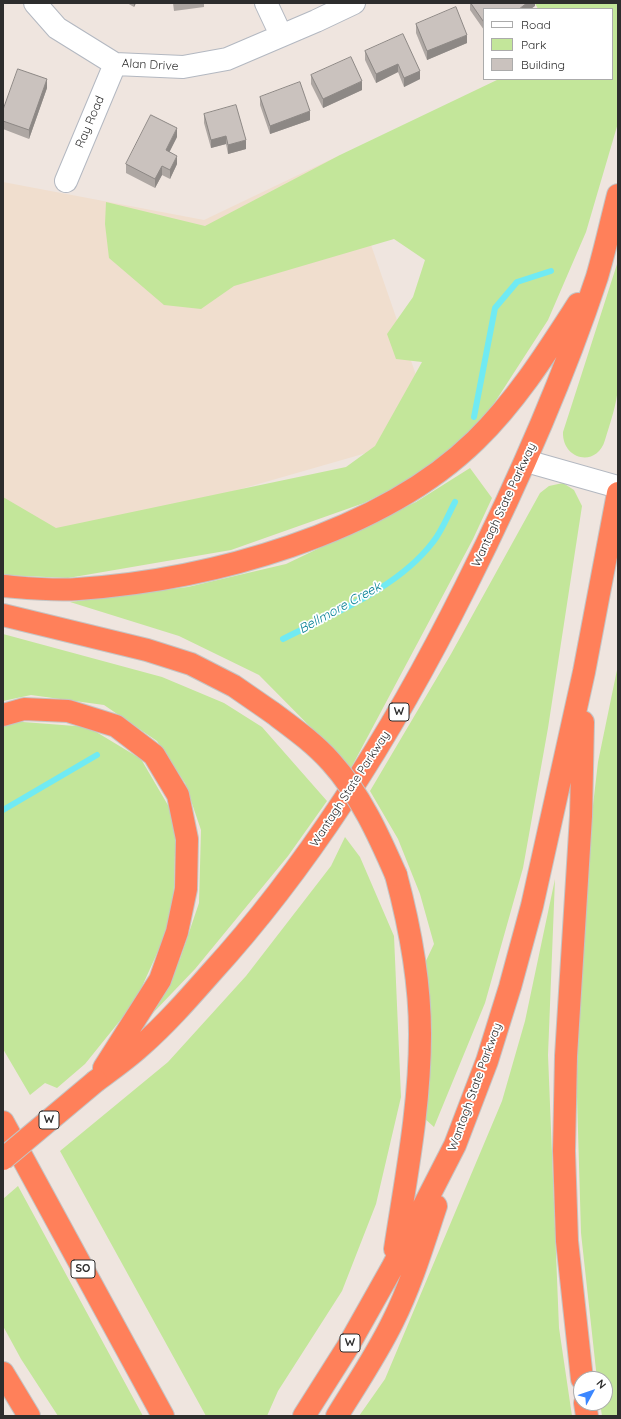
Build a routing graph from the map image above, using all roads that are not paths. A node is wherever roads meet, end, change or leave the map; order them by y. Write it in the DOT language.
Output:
graph roads {
  1 [pos="35,3"];
  2 [pos="266,3"];
  3 [pos="354,3"];
  4 [pos="281,35"];
  5 [pos="115,64"];
  6 [pos="66,180"];
  7 [pos="618,195"];
  8 [pos="597,275"];
  9 [pos="526,461"];
  10 [pos="618,487"];
  11 [pos="618,493"];
  12 [pos="3,586"];
  13 [pos="3,615"];
  14 [pos="584,672"];
  15 [pos="3,714"];
  16 [pos="96,1081"];
  17 [pos="3,1122"];
  18 [pos="456,1145"];
  19 [pos="3,1159"];
  20 [pos="392,1268"];
  21 [pos="581,1371"];
  22 [pos="3,1373"];
  23 [pos="29,1416"];
  24 [pos="163,1416"];
  25 [pos="304,1416"];
  26 [pos="337,1416"];
  1 -- 5 [label="street, Alan Drive"];
  2 -- 4 [label="street"];
  3 -- 4 [label="street, Alan Drive"];
  4 -- 5 [label="street, Alan Drive"];
  5 -- 6 [label="street, Ray Road"];
  7 -- 8 [label="highway, Wantagh State Parkway / W"];
  8 -- 9 [label="highway, Wantagh State Parkway / W"];
  8 -- 12 [label="highway"];
  9 -- 10 [label="street"];
  9 -- 16 [label="highway, Wantagh State Parkway / W"];
  11 -- 14 [label="highway, Wantagh State Parkway / W"];
  13 -- 20 [label="highway, bridge"];
  14 -- 18 [label="highway, Wantagh State Parkway / W"];
  14 -- 21 [label="highway"];
  15 -- 16 [label="highway"];
  16 -- 19 [label="highway, Wantagh State Parkway / W, bridge"];
  17 -- 24 [label="highway, SO"];
  18 -- 20 [label="highway, Wantagh State Parkway / W"];
  18 -- 26 [label="highway"];
  20 -- 25 [label="highway, Wantagh State Parkway / W"];
  22 -- 23 [label="highway"];
}
